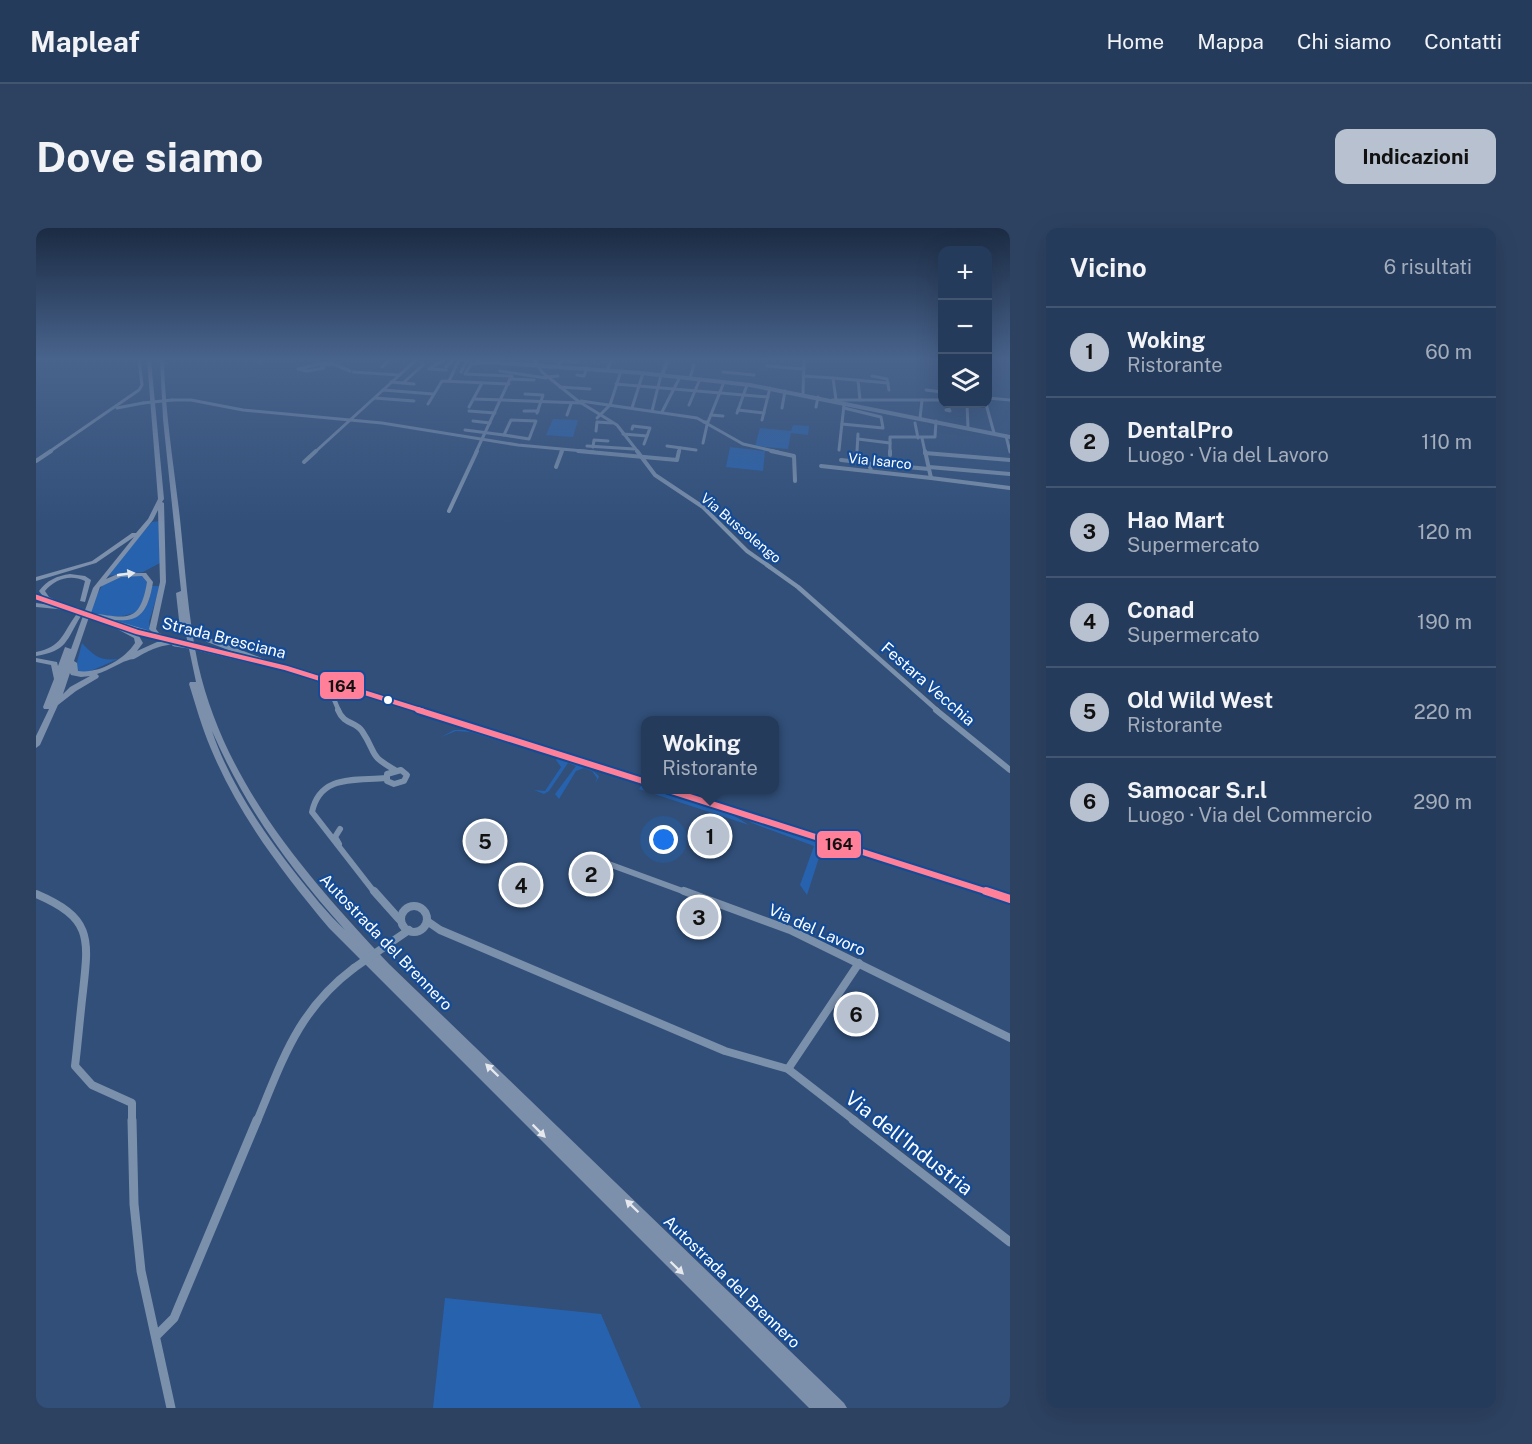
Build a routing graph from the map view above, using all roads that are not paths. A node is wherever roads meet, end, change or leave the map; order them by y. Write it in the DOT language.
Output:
graph roads {
  1 [pos="103,415"];
  2 [pos="151,415"];
  3 [pos="153,415"];
  4 [pos="165,415"];
  5 [pos="166,415"];
  6 [pos="310,415"];
  7 [pos="356,415"];
  8 [pos="494,415"];
  9 [pos="596,415"];
  10 [pos="680,415"];
  11 [pos="711,415"];
  12 [pos="763,415"];
  13 [pos="843,415"];
  14 [pos="873,415"];
  15 [pos="906,415"];
  16 [pos="967,415"];
  17 [pos="989,415"];
  18 [pos="723,416"];
  19 [pos="598,417"];
  20 [pos="920,418"];
  21 [pos="351,420"];
  22 [pos="762,420"];
  23 [pos="856,420"];
  24 [pos="936,421"];
  25 [pos="473,422"];
  26 [pos="490,423"];
  27 [pos="615,423"];
  28 [pos="706,423"];
  29 [pos="915,423"];
  30 [pos="842,424"];
  31 [pos="856,425"];
  32 [pos="498,428"];
  33 [pos="968,428"];
  34 [pos="632,429"];
  35 [pos="465,430"];
  36 [pos="596,431"];
  37 [pos="485,433"];
  38 [pos="623,434"];
  39 [pos="994,434"];
  40 [pos="494,435"];
  41 [pos="647,436"];
  42 [pos="1008,436"];
  43 [pos="503,437"];
  44 [pos="920,438"];
  45 [pos="481,440"];
  46 [pos="608,441"];
  47 [pos="703,443"];
  48 [pos="890,443"];
  49 [pos="644,444"];
  50 [pos="587,446"];
  51 [pos="667,446"];
  52 [pos="593,447"];
  53 [pos="680,448"];
  54 [pos="634,449"];
  55 [pos="561,450"];
  56 [pos="696,450"];
  57 [pos="839,450"];
  58 [pos="857,451"];
  59 [pos="1010,452"];
  60 [pos="925,453"];
  61 [pos="946,454"];
  62 [pos="890,455"];
  63 [pos="639,457"];
  64 [pos="36,460"];
  65 [pos="841,460"];
  66 [pos="948,460"];
  67 [pos="1010,460"];
  68 [pos="304,462"];
  69 [pos="821,466"];
  70 [pos="556,467"];
  71 [pos="907,467"];
  72 [pos="929,468"];
  73 [pos="870,471"];
  74 [pos="1010,474"];
  75 [pos="932,478"];
  76 [pos="795,481"];
  77 [pos="1010,488"];
  78 [pos="161,499"];
  79 [pos="449,511"];
  80 [pos="136,533"];
  81 [pos="36,579"];
  82 [pos="36,597"];
  83 [pos="83,602"];
  84 [pos="36,605"];
  85 [pos="62,607"];
  86 [pos="91,615"];
  87 [pos="78,616"];
  88 [pos="831,616"];
  89 [pos="108,622"];
  90 [pos="208,640"];
  91 [pos="177,642"];
  92 [pos="189,645"];
  93 [pos="36,654"];
  94 [pos="36,660"];
  95 [pos="275,665"];
  96 [pos="326,681"];
  97 [pos="50,699"];
  98 [pos="50,715"];
  99 [pos="36,730"];
  100 [pos="36,744"];
  101 [pos="381,765"];
  102 [pos="394,770"];
  103 [pos="1010,770"];
  104 [pos="386,776"];
  105 [pos="641,782"];
  106 [pos="684,794"];
  107 [pos="340,829"];
  108 [pos="348,860"];
  109 [pos="606,863"];
  110 [pos="36,894"];
  111 [pos="1010,899"];
  112 [pos="389,908"];
  113 [pos="404,911"];
  114 [pos="425,924"];
  115 [pos="403,925"];
  116 [pos="859,963"];
  117 [pos="1010,1038"];
  118 [pos="788,1069"];
  119 [pos="1010,1242"];
  120 [pos="157,1335"];
  121 [pos="171,1408"];
  122 [pos="820,1408"];
  123 [pos="839,1408"];
  1 -- 64 [label="street"];
  2 -- 80 [label="highway"];
  3 -- 78 [label="highway"];
  4 -- 122 [label="highway, Autostrada del Brennero, one-way"];
  123 -- 5 [label="highway, Autostrada del Brennero, one-way"];
  6 -- 21 [label="street"];
  7 -- 21 [label="street"];
  8 -- 26 [label="street"];
  9 -- 19 [label="street"];
  10 -- 28 [label="street"];
  11 -- 18 [label="street"];
  11 -- 28 [label="street"];
  12 -- 22 [label="street"];
  13 -- 30 [label="street"];
  14 -- 31 [label="street"];
  15 -- 20 [label="main road"];
  16 -- 33 [label="street"];
  17 -- 39 [label="street"];
  19 -- 27 [label="street"];
  20 -- 24 [label="main road"];
  21 -- 45 [label="street"];
  21 -- 68 [label="street"];
  23 -- 31 [label="street"];
  24 -- 33 [label="main road"];
  24 -- 44 [label="street, Via Isarco"];
  25 -- 26 [label="street"];
  26 -- 37 [label="street"];
  27 -- 36 [label="street"];
  27 -- 38 [label="street, Via Bussolengo"];
  28 -- 47 [label="street"];
  28 -- 76 [label="street"];
  29 -- 44 [label="street, Via Isarco"];
  30 -- 31 [label="street"];
  30 -- 57 [label="street"];
  32 -- 40 [label="street"];
  33 -- 39 [label="main road"];
  34 -- 41 [label="street"];
  35 -- 37 [label="street"];
  37 -- 40 [label="street"];
  37 -- 45 [label="street"];
  38 -- 41 [label="street"];
  38 -- 54 [label="street, Via Bussolengo"];
  39 -- 42 [label="main road"];
  40 -- 43 [label="street"];
  41 -- 49 [label="street"];
  42 -- 59 [label="street"];
  43 -- 43 [label="street"];
  44 -- 48 [label="street"];
  44 -- 60 [label="street, Via Isarco"];
  45 -- 55 [label="street"];
  45 -- 79 [label="street"];
  46 -- 52 [label="street"];
  48 -- 58 [label="street"];
  48 -- 62 [label="street"];
  50 -- 52 [label="street"];
  51 -- 53 [label="street"];
  52 -- 54 [label="street"];
  53 -- 56 [label="street"];
  53 -- 63 [label="street"];
  54 -- 63 [label="street, Via Bussolengo"];
  55 -- 63 [label="street"];
  55 -- 70 [label="street"];
  60 -- 61 [label="street"];
  60 -- 72 [label="street, Via Isarco"];
  61 -- 66 [label="street"];
  61 -- 67 [label="street"];
  63 -- 88 [label="street, Via Bussolengo"];
  65 -- 73 [label="street"];
  69 -- 73 [label="street, Via Isarco"];
  71 -- 72 [label="street"];
  72 -- 74 [label="street"];
  72 -- 75 [label="street, Via Isarco"];
  73 -- 75 [label="street, Via Isarco"];
  75 -- 77 [label="street"];
  78 -- 86 [label="highway"];
  78 -- 91 [label="highway"];
  80 -- 81 [label="highway"];
  80 -- 83 [label="highway"];
  82 -- 85 [label="main road"];
  83 -- 85 [label="highway"];
  83 -- 87 [label="highway"];
  84 -- 85 [label="highway"];
  85 -- 87 [label="highway"];
  86 -- 86 [label="highway, one-way"];
  86 -- 87 [label="highway"];
  86 -- 89 [label="main road, Strada Bresciana"];
  87 -- 89 [label="highway"];
  87 -- 93 [label="highway"];
  87 -- 97 [label="highway"];
  87 -- 98 [label="highway"];
  88 -- 103 [label="street, Festara Vecchia"];
  89 -- 91 [label="main road, Strada Bresciana"];
  90 -- 95 [label="street"];
  91 -- 92 [label="highway, bridge"];
  91 -- 98 [label="highway"];
  92 -- 95 [label="main road, Strada Bresciana, bridge"];
  94 -- 97 [label="highway"];
  95 -- 96 [label="main road, Strada Bresciana"];
  96 -- 101 [label="street"];
  96 -- 105 [label="main road, Strada Bresciana"];
  97 -- 99 [label="highway"];
  98 -- 100 [label="highway"];
  101 -- 102 [label="street"];
  101 -- 104 [label="street"];
  102 -- 104 [label="street"];
  102 -- 104 [label="street"];
  104 -- 108 [label="street"];
  106 -- 111 [label="main road"];
  107 -- 108 [label="street"];
  108 -- 112 [label="street"];
  109 -- 116 [label="street, Via del Lavoro"];
  110 -- 120 [label="street"];
  112 -- 113 [label="street"];
  112 -- 115 [label="street"];
  113 -- 114 [label="street"];
  113 -- 115 [label="street"];
  114 -- 115 [label="street"];
  114 -- 118 [label="street"];
  115 -- 120 [label="street, bridge"];
  116 -- 117 [label="street, Via del Lavoro"];
  116 -- 118 [label="street"];
  118 -- 119 [label="street, Via dell'Industria"];
  120 -- 121 [label="street"];
}
